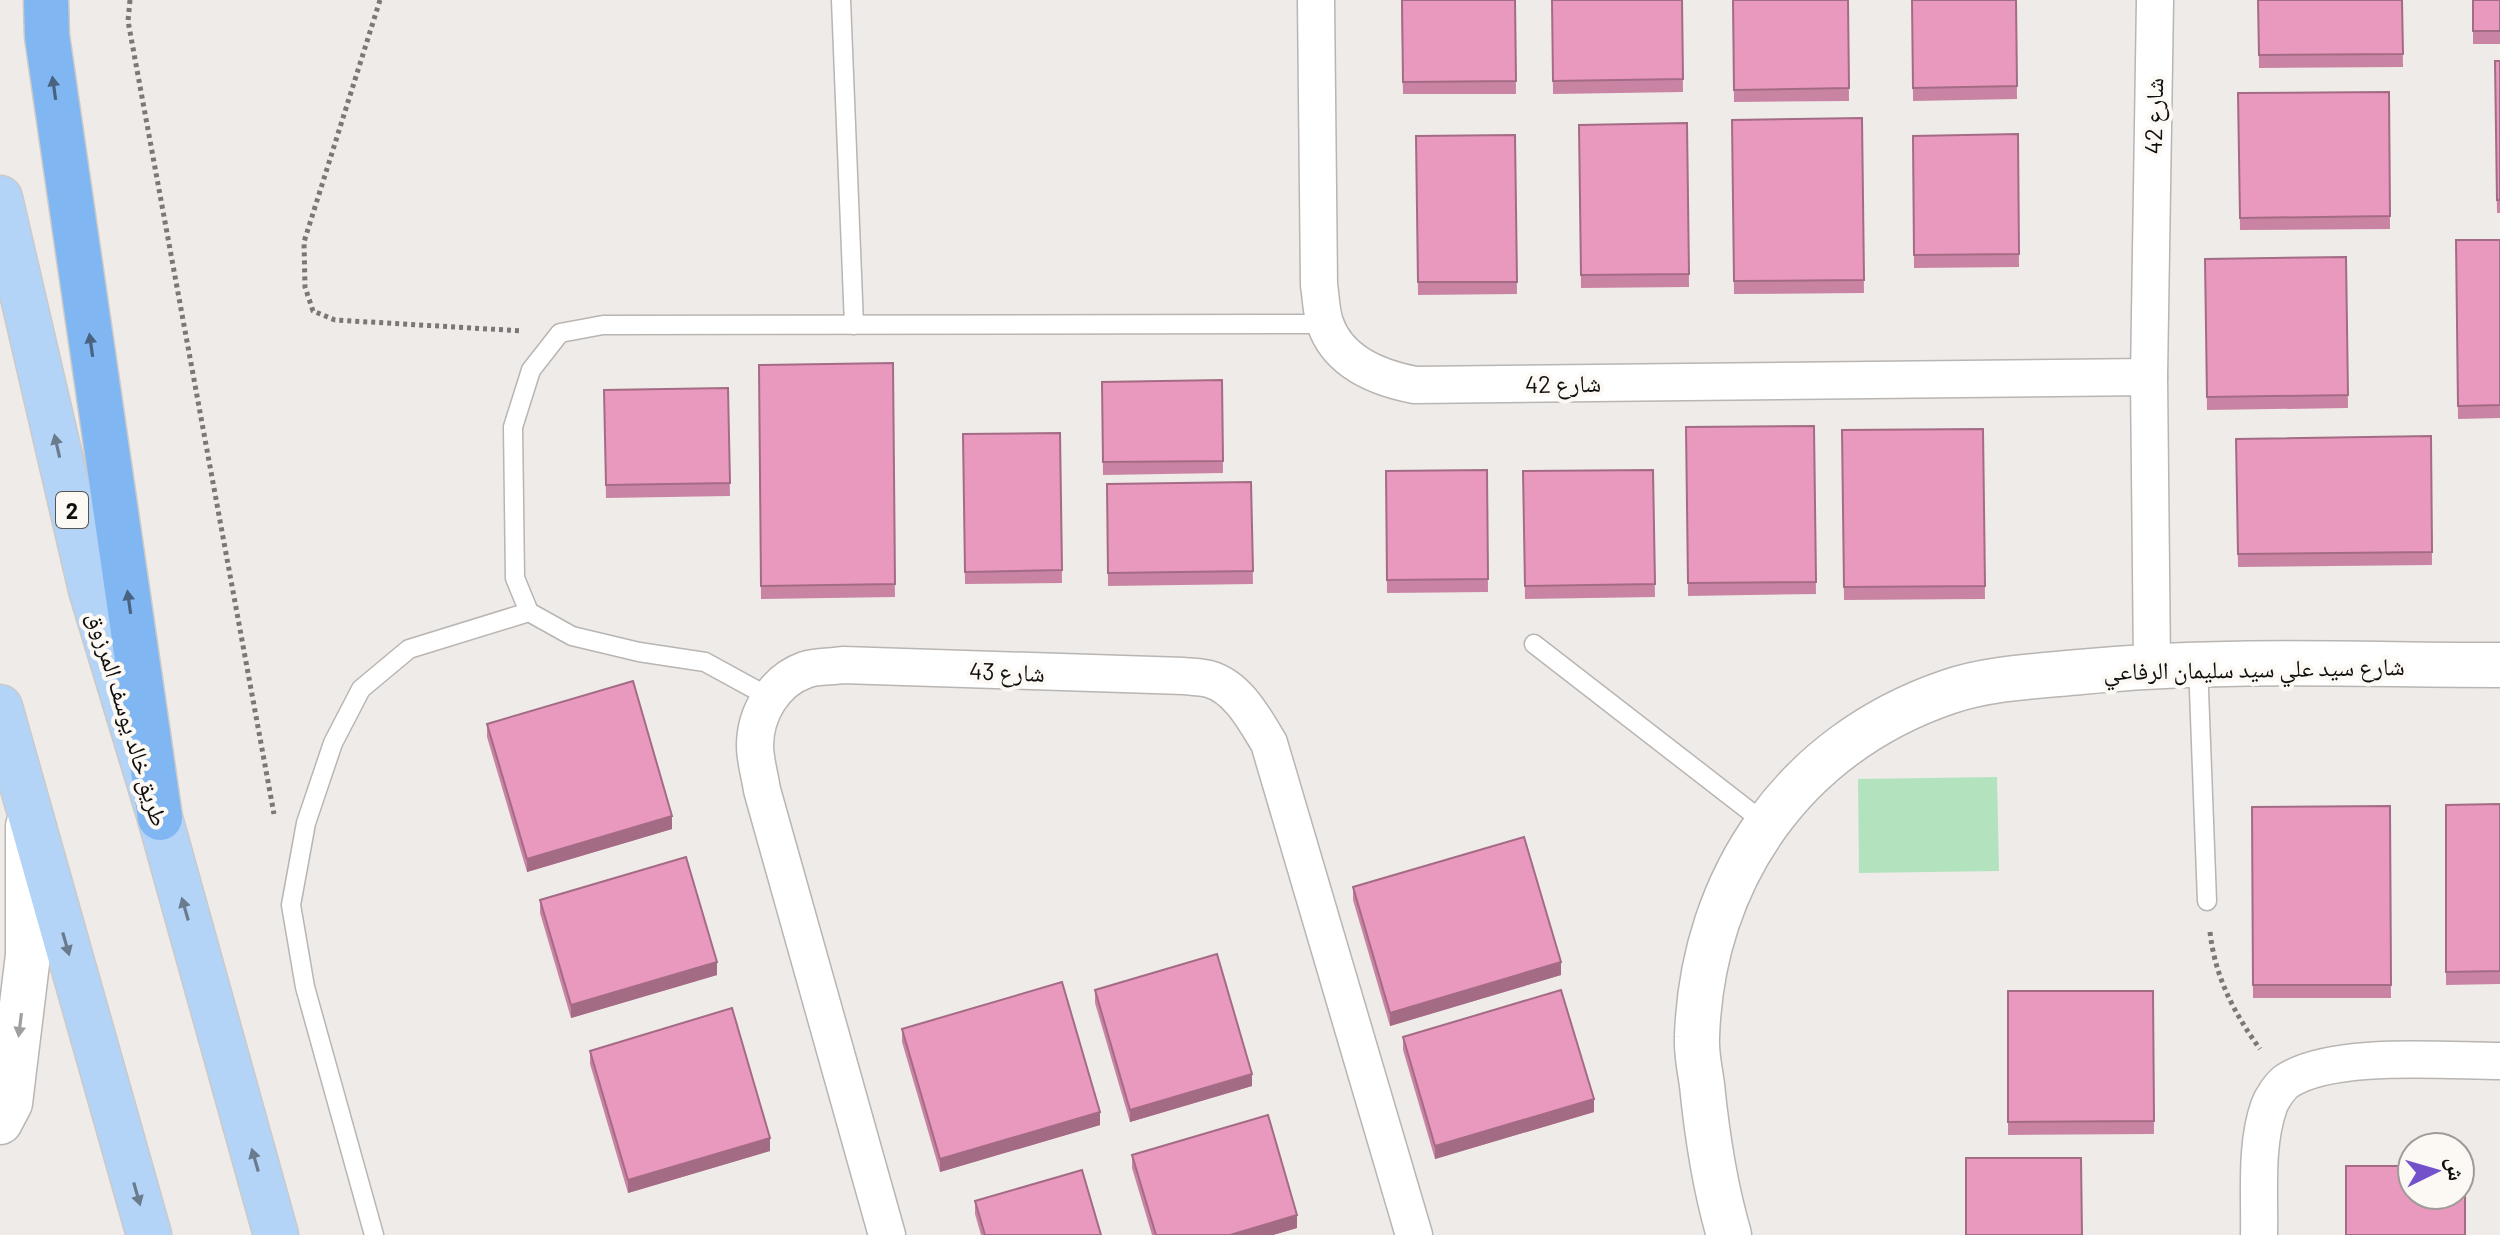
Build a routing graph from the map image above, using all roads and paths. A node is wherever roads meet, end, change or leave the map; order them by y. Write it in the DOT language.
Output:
graph roads {
  1 [pos="46,0"];
  2 [pos="130,0"];
  3 [pos="380,0"];
  4 [pos="841,0"];
  5 [pos="1316,0"];
  6 [pos="2155,0"];
  7 [pos="0,198"];
  8 [pos="1326,324"];
  9 [pos="854,325"];
  10 [pos="560,333"];
  11 [pos="2149,377"];
  12 [pos="529,612"];
  13 [pos="1534,644"];
  14 [pos="2198,664"];
  15 [pos="2152,665"];
  16 [pos="2500,665"];
  17 [pos="769,697"];
  18 [pos="0,707"];
  19 [pos="27,807"];
  20 [pos="160,818"];
  21 [pos="1765,823"];
  22 [pos="277,828"];
  23 [pos="2207,901"];
  24 [pos="2500,1061"];
  25 [pos="2284,1083"];
  26 [pos="0,1122"];
  27 [pos="149,1235"];
  28 [pos="276,1235"];
  29 [pos="374,1235"];
  30 [pos="887,1235"];
  31 [pos="1414,1235"];
  32 [pos="1729,1235"];
  33 [pos="2259,1235"];
  20 -- 1 [label="highway, one-way"];
  2 -- 22 [label="path"];
  3 -- 10 [label="path"];
  4 -- 9 [label="lane"];
  5 -- 8 [label="street, شارع 42"];
  6 -- 11 [label="street, شارع 42"];
  20 -- 7 [label="main road, طريق خالد يوسف المرزوق / 2, one-way"];
  8 -- 9 [label="lane"];
  8 -- 11 [label="street, شارع 42"];
  9 -- 10 [label="lane"];
  10 -- 12 [label="lane"];
  11 -- 15 [label="street, شارع 42"];
  12 -- 17 [label="lane"];
  12 -- 29 [label="lane"];
  13 -- 21 [label="lane"];
  14 -- 15 [label="street, شارع سيد علي سيد سليمان الرفاعي"];
  14 -- 16 [label="street, شارع سيد علي سيد سليمان الرفاعي"];
  14 -- 23 [label="lane"];
  15 -- 21 [label="street, شارع سيد علي سيد سليمان الرفاعي"];
  17 -- 30 [label="street"];
  17 -- 31 [label="street, شارع 43"];
  18 -- 19 [label="main road"];
  19 -- 26 [label="street, one-way"];
  19 -- 27 [label="main road, one-way"];
  28 -- 20 [label="main road, طريق خالد يوسف المرزوق / 2, one-way"];
  21 -- 32 [label="street, شارع سيد علي سيد سليمان الرفاعي"];
  23 -- 25 [label="path"];
  24 -- 25 [label="street"];
  25 -- 33 [label="street"];
}
